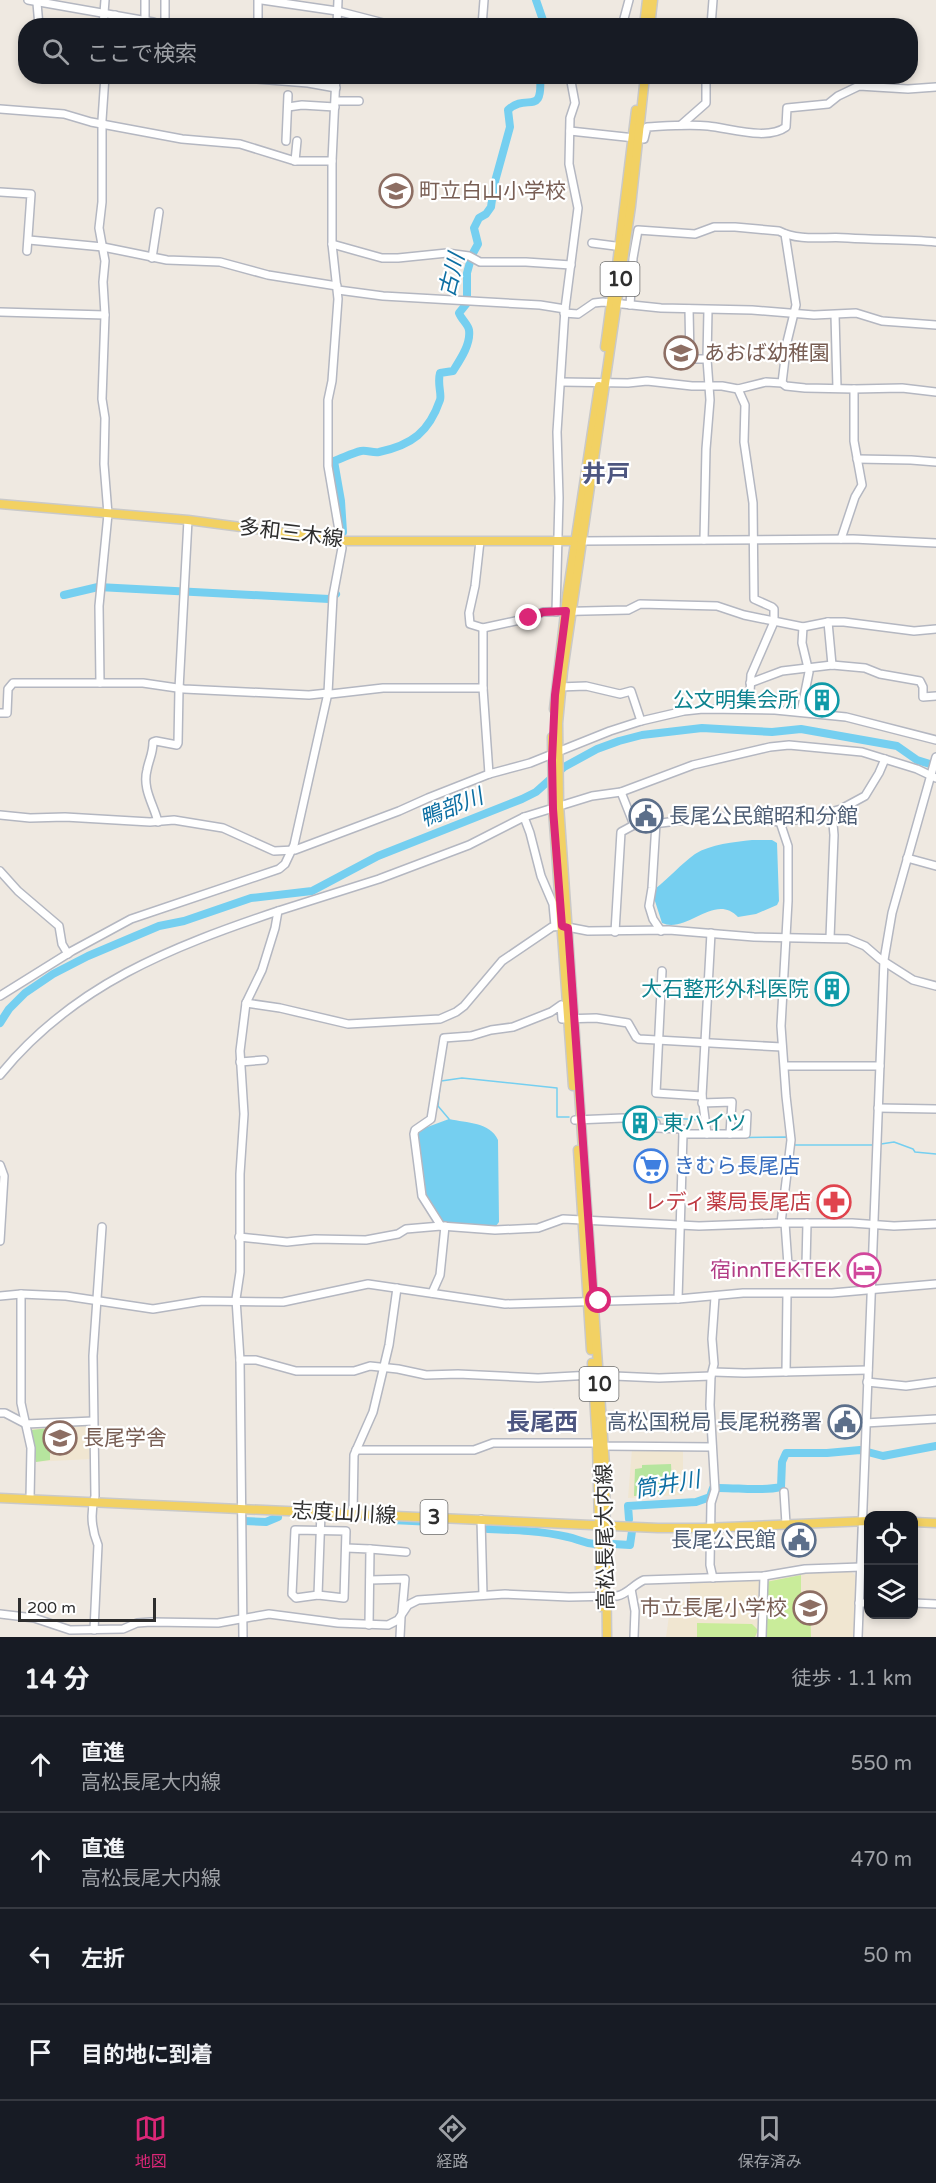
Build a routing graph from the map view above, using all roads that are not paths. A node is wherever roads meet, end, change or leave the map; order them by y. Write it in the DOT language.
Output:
graph roads {
  1 [pos="28,0"];
  2 [pos="105,0"];
  3 [pos="145,0"];
  4 [pos="165,0"];
  5 [pos="260,0"];
  6 [pos="338,0"];
  7 [pos="484,0"];
  8 [pos="629,0"];
  9 [pos="647,0"];
  10 [pos="652,0"];
  11 [pos="713,0"];
  12 [pos="42,2"];
  13 [pos="337,11"];
  14 [pos="103,13"];
  15 [pos="115,15"];
  16 [pos="40,18"];
  17 [pos="103,18"];
  18 [pos="115,18"];
  19 [pos="133,18"];
  20 [pos="145,18"];
  21 [pos="165,18"];
  22 [pos="259,18"];
  23 [pos="337,18"];
  24 [pos="364,18"];
  25 [pos="483,18"];
  26 [pos="624,18"];
  27 [pos="645,18"];
  28 [pos="651,18"];
  29 [pos="712,18"];
  30 [pos="105,84"];
  31 [pos="314,84"];
  32 [pos="336,84"];
  33 [pos="571,84"];
  34 [pos="639,84"];
  35 [pos="644,84"];
  36 [pos="706,84"];
  37 [pos="936,87"];
  38 [pos="336,88"];
  39 [pos="288,95"];
  40 [pos="359,100"];
  41 [pos="335,104"];
  42 [pos="288,107"];
  43 [pos="0,110"];
  44 [pos="103,124"];
  45 [pos="681,125"];
  46 [pos="570,131"];
  47 [pos="636,139"];
  48 [pos="286,141"];
  49 [pos="297,141"];
  50 [pos="295,161"];
  51 [pos="332,161"];
  52 [pos="0,192"];
  53 [pos="159,212"];
  54 [pos="785,234"];
  55 [pos="29,240"];
  56 [pos="936,242"];
  57 [pos="592,243"];
  58 [pos="332,244"];
  59 [pos="626,247"];
  60 [pos="103,248"];
  61 [pos="27,251"];
  62 [pos="152,258"];
  63 [pos="571,265"];
  64 [pos="337,288"];
  65 [pos="613,305"];
  66 [pos="630,305"];
  67 [pos="689,309"];
  68 [pos="708,310"];
  69 [pos="564,311"];
  70 [pos="0,312"];
  71 [pos="795,314"];
  72 [pos="105,315"];
  73 [pos="835,315"];
  74 [pos="936,325"];
  75 [pos="707,359"];
  76 [pos="561,382"];
  77 [pos="602,383"];
  78 [pos="782,383"];
  79 [pos="709,386"];
  80 [pos="738,388"];
  81 [pos="837,388"];
  82 [pos="854,389"];
  83 [pos="936,392"];
  84 [pos="857,459"];
  85 [pos="936,462"];
  86 [pos="0,504"];
  87 [pos="108,514"];
  88 [pos="188,520"];
  89 [pos="754,539"];
  90 [pos="841,539"];
  91 [pos="341,540"];
  92 [pos="704,540"];
  93 [pos="480,541"];
  94 [pos="558,541"];
  95 [pos="579,541"];
  96 [pos="936,543"];
  97 [pos="565,611"];
  98 [pos="774,622"];
  99 [pos="828,622"];
  100 [pos="803,627"];
  101 [pos="483,628"];
  102 [pos="936,629"];
  103 [pos="832,665"];
  104 [pos="809,668"];
  105 [pos="100,683"];
  106 [pos="750,683"];
  107 [pos="559,687"];
  108 [pos="178,688"];
  109 [pos="483,688"];
  110 [pos="328,693"];
  111 [pos="936,696"];
  112 [pos="749,709"];
  113 [pos="801,712"];
  114 [pos="0,713"];
  115 [pos="641,721"];
  116 [pos="936,740"];
  117 [pos="555,755"];
  118 [pos="936,757"];
  119 [pos="885,759"];
  120 [pos="489,774"];
  121 [pos="933,775"];
  122 [pos="621,792"];
  123 [pos="556,807"];
  124 [pos="832,812"];
  125 [pos="0,815"];
  126 [pos="524,818"];
  127 [pos="158,822"];
  128 [pos="780,822"];
  129 [pos="656,823"];
  130 [pos="634,825"];
  131 [pos="291,851"];
  132 [pos="907,858"];
  133 [pos="936,866"];
  134 [pos="0,871"];
  135 [pos="278,912"];
  136 [pos="562,927"];
  137 [pos="661,931"];
  138 [pos="615,932"];
  139 [pos="711,933"];
  140 [pos="787,938"];
  141 [pos="830,938"];
  142 [pos="68,954"];
  143 [pos="884,960"];
  144 [pos="662,971"];
  145 [pos="936,986"];
  146 [pos="0,996"];
  147 [pos="246,1004"];
  148 [pos="571,1019"];
  149 [pos="659,1040"];
  150 [pos="705,1043"];
  151 [pos="782,1047"];
  152 [pos="264,1060"];
  153 [pos="240,1062"];
  154 [pos="785,1066"];
  155 [pos="880,1066"];
  156 [pos="0,1075"];
  157 [pos="702,1099"];
  158 [pos="878,1108"];
  159 [pos="936,1109"];
  160 [pos="747,1114"];
  161 [pos="623,1118"];
  162 [pos="578,1120"];
  163 [pos="656,1123"];
  164 [pos="683,1134"];
  165 [pos="707,1134"];
  166 [pos="730,1134"];
  167 [pos="0,1165"];
  168 [pos="586,1221"];
  169 [pos="783,1223"];
  170 [pos="807,1223"];
  171 [pos="936,1224"];
  172 [pos="680,1225"];
  173 [pos="873,1225"];
  174 [pos="443,1226"];
  175 [pos="102,1227"];
  176 [pos="239,1237"];
  177 [pos="0,1241"];
  178 [pos="936,1284"];
  179 [pos="397,1288"];
  180 [pos="871,1288"];
  181 [pos="432,1293"];
  182 [pos="21,1294"];
  183 [pos="788,1294"];
  184 [pos="0,1296"];
  185 [pos="716,1297"];
  186 [pos="678,1299"];
  187 [pos="97,1301"];
  188 [pos="237,1302"];
  189 [pos="591,1302"];
  190 [pos="240,1360"];
  191 [pos="384,1367"];
  192 [pos="868,1370"];
  193 [pos="786,1372"];
  194 [pos="712,1374"];
  195 [pos="595,1375"];
  196 [pos="867,1382"];
  197 [pos="936,1382"];
  198 [pos="0,1413"];
  199 [pos="936,1419"];
  200 [pos="93,1421"];
  201 [pos="865,1423"];
  202 [pos="26,1424"];
  203 [pos="600,1444"];
  204 [pos="712,1447"];
  205 [pos="356,1450"];
  206 [pos="784,1492"];
  207 [pos="0,1498"];
  208 [pos="30,1499"];
  209 [pos="93,1502"];
  210 [pos="241,1509"];
  211 [pos="865,1511"];
  212 [pos="321,1512"];
  213 [pos="353,1514"];
  214 [pos="481,1520"];
  215 [pos="864,1520"];
  216 [pos="918,1522"];
  217 [pos="936,1523"];
  218 [pos="786,1524"];
  219 [pos="604,1525"];
  220 [pos="712,1527"];
  221 [pos="321,1530"];
  222 [pos="864,1532"];
  223 [pos="346,1548"];
  224 [pos="370,1549"];
  225 [pos="406,1551"];
  226 [pos="861,1567"];
  227 [pos="764,1576"];
  228 [pos="713,1578"];
  229 [pos="370,1580"];
  230 [pos="631,1589"];
  231 [pos="483,1595"];
  232 [pos="318,1596"];
  233 [pos="604,1596"];
  234 [pos="859,1603"];
  235 [pos="864,1603"];
  236 [pos="918,1603"];
  237 [pos="936,1604"];
  238 [pos="402,1613"];
  239 [pos="0,1614"];
  240 [pos="243,1618"];
  241 [pos="369,1625"];
  242 [pos="92,1632"];
  243 [pos="243,1637"];
  244 [pos="400,1637"];
  245 [pos="602,1637"];
  246 [pos="607,1637"];
  247 [pos="634,1637"];
  248 [pos="762,1637"];
  249 [pos="858,1637"];
  1 -- 12 [label="street"];
  2 -- 14 [label="street"];
  3 -- 20 [label="street"];
  4 -- 21 [label="street"];
  5 -- 13 [label="street"];
  5 -- 22 [label="street"];
  6 -- 13 [label="street"];
  7 -- 25 [label="street"];
  8 -- 26 [label="street"];
  9 -- 27 [label="main road"];
  10 -- 28 [label="main road"];
  11 -- 29 [label="street"];
  12 -- 14 [label="street"];
  12 -- 16 [label="street"];
  13 -- 23 [label="street"];
  13 -- 24 [label="street"];
  14 -- 15 [label="street"];
  14 -- 17 [label="street"];
  15 -- 18 [label="street"];
  15 -- 19 [label="street"];
  30 -- 44 [label="street"];
  31 -- 38 [label="street"];
  32 -- 38 [label="street"];
  33 -- 46 [label="street"];
  34 -- 47 [label="main road, 高松長尾大内線 / 10"];
  35 -- 47 [label="main road, 高松長尾大内線 / 10"];
  36 -- 45 [label="street"];
  37 -- 45 [label="street"];
  38 -- 41 [label="street"];
  39 -- 42 [label="street"];
  40 -- 41 [label="street"];
  41 -- 42 [label="street"];
  41 -- 51 [label="street"];
  42 -- 48 [label="street"];
  43 -- 44 [label="street"];
  44 -- 50 [label="street"];
  44 -- 60 [label="street"];
  45 -- 47 [label="street"];
  46 -- 47 [label="street"];
  46 -- 63 [label="street"];
  47 -- 59 [label="main road, 高松長尾大内線 / 10"];
  49 -- 50 [label="street"];
  50 -- 51 [label="street"];
  51 -- 58 [label="street"];
  52 -- 55 [label="street"];
  53 -- 62 [label="street"];
  54 -- 56 [label="street"];
  54 -- 59 [label="street"];
  54 -- 71 [label="street"];
  55 -- 60 [label="street"];
  55 -- 61 [label="street"];
  57 -- 59 [label="street"];
  58 -- 63 [label="street"];
  58 -- 64 [label="street"];
  59 -- 65 [label="main road, 高松長尾大内線 / 10"];
  59 -- 66 [label="street"];
  60 -- 62 [label="street"];
  60 -- 72 [label="street"];
  62 -- 64 [label="street"];
  63 -- 69 [label="street"];
  64 -- 69 [label="street"];
  64 -- 91 [label="street"];
  65 -- 66 [label="street"];
  65 -- 69 [label="street"];
  65 -- 77 [label="main road, 高松長尾大内線 / 10"];
  65 -- 77 [label="main road, 高松長尾大内線 / 10"];
  66 -- 67 [label="street"];
  67 -- 68 [label="street"];
  67 -- 75 [label="street"];
  68 -- 71 [label="street"];
  68 -- 75 [label="street"];
  69 -- 76 [label="street"];
  70 -- 72 [label="street"];
  71 -- 73 [label="street"];
  71 -- 78 [label="street"];
  72 -- 87 [label="street"];
  73 -- 74 [label="street"];
  73 -- 81 [label="street"];
  75 -- 79 [label="street"];
  76 -- 77 [label="street"];
  76 -- 94 [label="street"];
  77 -- 79 [label="street"];
  77 -- 95 [label="main road, 高松長尾大内線 / 10"];
  78 -- 80 [label="street"];
  78 -- 81 [label="street"];
  79 -- 80 [label="street"];
  79 -- 92 [label="street"];
  80 -- 89 [label="street"];
  81 -- 82 [label="street"];
  82 -- 83 [label="street"];
  82 -- 84 [label="street"];
  84 -- 85 [label="street"];
  84 -- 90 [label="street"];
  86 -- 87 [label="main road, 多和三木線"];
  87 -- 88 [label="main road, 多和三木線"];
  87 -- 105 [label="street"];
  88 -- 91 [label="main road, 多和三木線"];
  88 -- 108 [label="street"];
  89 -- 90 [label="street"];
  89 -- 92 [label="street"];
  89 -- 98 [label="street"];
  90 -- 96 [label="street"];
  91 -- 93 [label="main road, 多和三木線"];
  91 -- 110 [label="street"];
  92 -- 95 [label="street"];
  93 -- 94 [label="main road, 多和三木線"];
  93 -- 101 [label="street"];
  94 -- 95 [label="main road, 多和三木線"];
  94 -- 97 [label="street"];
  95 -- 97 [label="main road, 高松長尾大内線 / 10"];
  97 -- 98 [label="street"];
  97 -- 101 [label="street"];
  97 -- 107 [label="main road, 高松長尾大内線 / 10"];
  98 -- 100 [label="street"];
  98 -- 106 [label="street"];
  99 -- 100 [label="street"];
  99 -- 102 [label="street"];
  99 -- 103 [label="street"];
  100 -- 104 [label="street"];
  101 -- 109 [label="street"];
  103 -- 104 [label="street"];
  103 -- 111 [label="street"];
  104 -- 106 [label="street"];
  104 -- 113 [label="street"];
  105 -- 108 [label="street"];
  105 -- 114 [label="street"];
  106 -- 112 [label="street"];
  107 -- 115 [label="street"];
  107 -- 117 [label="main road, 高松長尾大内線 / 10"];
  108 -- 110 [label="street"];
  108 -- 127 [label="street"];
  109 -- 110 [label="street"];
  109 -- 120 [label="street"];
  110 -- 131 [label="street"];
  112 -- 113 [label="street"];
  112 -- 115 [label="street"];
  113 -- 116 [label="street"];
  115 -- 117 [label="street"];
  117 -- 120 [label="street"];
  117 -- 123 [label="main road, 高松長尾大内線 / 10"];
  118 -- 121 [label="street"];
  119 -- 121 [label="street"];
  119 -- 122 [label="street"];
  119 -- 124 [label="street"];
  120 -- 131 [label="street"];
  121 -- 132 [label="street"];
  122 -- 123 [label="street"];
  122 -- 130 [label="street"];
  123 -- 126 [label="street"];
  123 -- 136 [label="main road, 高松長尾大内線 / 10"];
  124 -- 128 [label="street"];
  124 -- 141 [label="street"];
  125 -- 127 [label="street"];
  126 -- 135 [label="street"];
  126 -- 136 [label="street"];
  127 -- 131 [label="street"];
  128 -- 129 [label="street"];
  128 -- 140 [label="street"];
  129 -- 130 [label="street"];
  129 -- 137 [label="street"];
  130 -- 138 [label="street"];
  131 -- 142 [label="street"];
  132 -- 133 [label="street"];
  132 -- 143 [label="street"];
  134 -- 142 [label="street"];
  135 -- 147 [label="street"];
  135 -- 156 [label="street"];
  136 -- 138 [label="street"];
  136 -- 147 [label="street"];
  136 -- 148 [label="main road, 高松長尾大内線 / 10"];
  137 -- 138 [label="street"];
  137 -- 139 [label="street"];
  139 -- 140 [label="street"];
  139 -- 150 [label="street"];
  140 -- 141 [label="street"];
  140 -- 151 [label="street"];
  141 -- 143 [label="street"];
  142 -- 146 [label="street"];
  143 -- 145 [label="street"];
  143 -- 155 [label="street"];
  144 -- 149 [label="street"];
  147 -- 153 [label="street"];
  148 -- 149 [label="street"];
  148 -- 162 [label="main road, 高松長尾大内線 / 10"];
  148 -- 174 [label="street"];
  149 -- 150 [label="street"];
  149 -- 157 [label="street"];
  150 -- 151 [label="street"];
  150 -- 157 [label="street"];
  151 -- 154 [label="street"];
  152 -- 153 [label="street"];
  153 -- 176 [label="street"];
  154 -- 155 [label="street"];
  154 -- 169 [label="street"];
  155 -- 158 [label="street"];
  157 -- 165 [label="street"];
  157 -- 166 [label="street"];
  158 -- 159 [label="street"];
  158 -- 173 [label="street"];
  160 -- 166 [label="street"];
  161 -- 162 [label="street"];
  162 -- 168 [label="main road, 高松長尾大内線 / 10"];
  163 -- 164 [label="street"];
  164 -- 165 [label="street"];
  164 -- 172 [label="street"];
  165 -- 166 [label="street"];
  167 -- 177 [label="street"];
  168 -- 172 [label="street"];
  168 -- 174 [label="street"];
  168 -- 189 [label="main road, 高松長尾大内線 / 10"];
  169 -- 170 [label="street"];
  169 -- 170 [label="street"];
  169 -- 172 [label="street"];
  170 -- 173 [label="street"];
  171 -- 173 [label="street"];
  172 -- 186 [label="street"];
  173 -- 180 [label="street"];
  174 -- 176 [label="street"];
  174 -- 181 [label="street"];
  175 -- 187 [label="street"];
  176 -- 188 [label="street"];
  178 -- 180 [label="street"];
  179 -- 181 [label="street"];
  179 -- 188 [label="street"];
  179 -- 191 [label="street"];
  180 -- 183 [label="street"];
  180 -- 192 [label="street"];
  181 -- 189 [label="street"];
  182 -- 184 [label="street"];
  182 -- 187 [label="street"];
  182 -- 202 [label="street"];
  183 -- 185 [label="street"];
  183 -- 193 [label="street"];
  185 -- 186 [label="street"];
  185 -- 194 [label="street"];
  186 -- 189 [label="street"];
  187 -- 188 [label="street"];
  187 -- 200 [label="street"];
  188 -- 190 [label="street"];
  189 -- 195 [label="main road, 高松長尾大内線 / 10"];
  190 -- 191 [label="street"];
  190 -- 210 [label="street"];
  191 -- 195 [label="street"];
  191 -- 205 [label="street"];
  192 -- 193 [label="street"];
  192 -- 196 [label="street"];
  193 -- 194 [label="street"];
  194 -- 195 [label="street"];
  194 -- 204 [label="street"];
  195 -- 203 [label="main road, 高松長尾大内線 / 10"];
  196 -- 197 [label="street"];
  196 -- 201 [label="street"];
  198 -- 202 [label="street"];
  199 -- 201 [label="street"];
  200 -- 202 [label="street"];
  200 -- 209 [label="street"];
  201 -- 211 [label="street"];
  202 -- 208 [label="street"];
  203 -- 204 [label="street"];
  203 -- 205 [label="street"];
  203 -- 219 [label="main road, 高松長尾大内線 / 10"];
  204 -- 220 [label="street"];
  205 -- 213 [label="street"];
  206 -- 218 [label="street"];
  207 -- 208 [label="main road, 志度山川線 / 3"];
  208 -- 209 [label="main road, 志度山川線 / 3"];
  209 -- 210 [label="main road, 志度山川線 / 3"];
  209 -- 242 [label="street"];
  210 -- 212 [label="main road, 志度山川線 / 3"];
  210 -- 240 [label="street"];
  212 -- 213 [label="main road, 志度山川線 / 3"];
  212 -- 221 [label="street"];
  213 -- 214 [label="main road, 志度山川線 / 3"];
  214 -- 219 [label="main road, 志度山川線 / 3"];
  214 -- 231 [label="street"];
  215 -- 218 [label="main road, 志度山川線 / 3"];
  216 -- 217 [label="main road"];
  218 -- 220 [label="main road, 志度山川線 / 3"];
  219 -- 220 [label="main road, 志度山川線 / 3"];
  219 -- 233 [label="main road, 高松長尾大内線 / 10"];
  220 -- 228 [label="street"];
  221 -- 223 [label="street"];
  221 -- 232 [label="street"];
  221 -- 232 [label="street"];
  222 -- 226 [label="street"];
  223 -- 224 [label="street"];
  223 -- 232 [label="street"];
  224 -- 225 [label="street"];
  224 -- 229 [label="street"];
  226 -- 227 [label="street"];
  226 -- 234 [label="street"];
  227 -- 228 [label="street"];
  227 -- 248 [label="street"];
  228 -- 230 [label="street"];
  229 -- 238 [label="street"];
  229 -- 241 [label="street"];
  230 -- 233 [label="street"];
  230 -- 247 [label="street"];
  231 -- 233 [label="street"];
  231 -- 238 [label="street"];
  233 -- 245 [label="main road, 高松長尾大内線 / 10"];
  233 -- 246 [label="main road, 高松長尾大内線 / 10"];
  234 -- 235 [label="street"];
  234 -- 249 [label="street"];
  236 -- 237 [label="street"];
  238 -- 241 [label="street"];
  238 -- 244 [label="street"];
  239 -- 242 [label="street"];
  240 -- 241 [label="street"];
  240 -- 242 [label="street"];
  240 -- 243 [label="street"];
}
